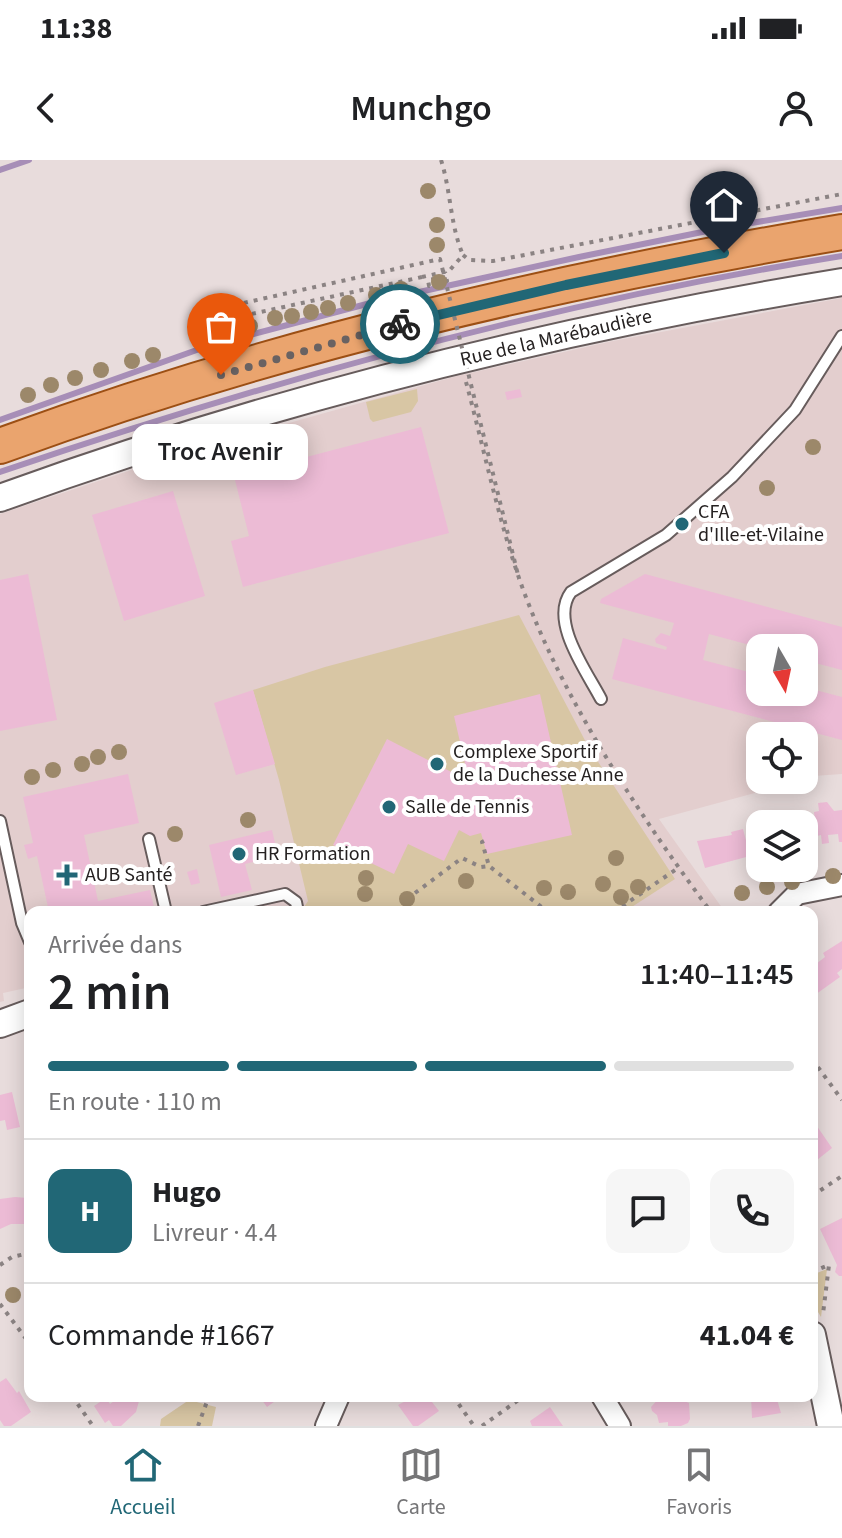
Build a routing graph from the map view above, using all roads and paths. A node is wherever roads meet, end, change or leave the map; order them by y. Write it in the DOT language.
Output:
graph roads {
  1 [pos="441,160"];
  2 [pos="842,194"];
  3 [pos="842,232"];
  4 [pos="463,255"];
  5 [pos="445,274"];
  6 [pos="841,288"];
  7 [pos="842,336"];
  8 [pos="460,359"];
  9 [pos="0,446"];
  10 [pos="0,498"];
  11 [pos="519,579"];
  12 [pos="601,699"];
  13 [pos="0,821"];
  14 [pos="149,839"];
  15 [pos="484,841"];
  16 [pos="489,866"];
  17 [pos="679,868"];
  18 [pos="842,885"];
  19 [pos="415,893"];
  20 [pos="165,906"];
  21 [pos="230,906"];
  22 [pos="297,906"];
  23 [pos="540,906"];
  24 [pos="623,906"];
  25 [pos="707,906"];
  26 [pos="785,906"];
  27 [pos="24,928"];
  28 [pos="24,1015"];
  29 [pos="0,1024"];
  30 [pos="818,1067"];
  31 [pos="842,1100"];
  32 [pos="842,1176"];
  33 [pos="818,1192"];
  34 [pos="24,1254"];
  35 [pos="836,1263"];
  36 [pos="0,1265"];
  37 [pos="829,1265"];
  38 [pos="818,1270"];
  39 [pos="0,1304"];
  40 [pos="818,1325"];
  41 [pos="24,1336"];
  42 [pos="818,1337"];
  43 [pos="76,1402"];
  44 [pos="207,1402"];
  45 [pos="336,1402"];
  46 [pos="457,1402"];
  47 [pos="516,1402"];
  48 [pos="606,1402"];
  49 [pos="93,1426"];
  50 [pos="198,1426"];
  51 [pos="326,1426"];
  52 [pos="474,1426"];
  53 [pos="482,1426"];
  54 [pos="620,1426"];
  55 [pos="831,1426"];
  1 -- 4 [label="path"];
  2 -- 4 [label="path"];
  3 -- 9 [label="main road"];
  4 -- 5 [label="path"];
  5 -- 5 [label="path"];
  5 -- 5 [label="path, bridge"];
  5 -- 11 [label="path, bridge"];
  6 -- 8 [label="street, Rue de la Marébaudière"];
  7 -- 12 [label="lane"];
  8 -- 10 [label="street, Rue de la Marébaudière"];
  8 -- 11 [label="path"];
  11 -- 17 [label="path"];
  13 -- 27 [label="lane"];
  14 -- 20 [label="lane"];
  15 -- 16 [label="path"];
  16 -- 19 [label="path"];
  16 -- 23 [label="path"];
  17 -- 24 [label="path"];
  17 -- 25 [label="path"];
  18 -- 26 [label="street"];
  21 -- 22 [label="lane"];
  28 -- 29 [label="street"];
  30 -- 31 [label="path"];
  32 -- 33 [label="path"];
  34 -- 36 [label="path"];
  35 -- 37 [label="path"];
  37 -- 38 [label="path"];
  37 -- 40 [label="path"];
  39 -- 41 [label="path"];
  42 -- 55 [label="street"];
  43 -- 49 [label="path"];
  44 -- 50 [label="path"];
  45 -- 51 [label="street"];
  46 -- 52 [label="path"];
  47 -- 53 [label="path"];
  48 -- 54 [label="street"];
}
